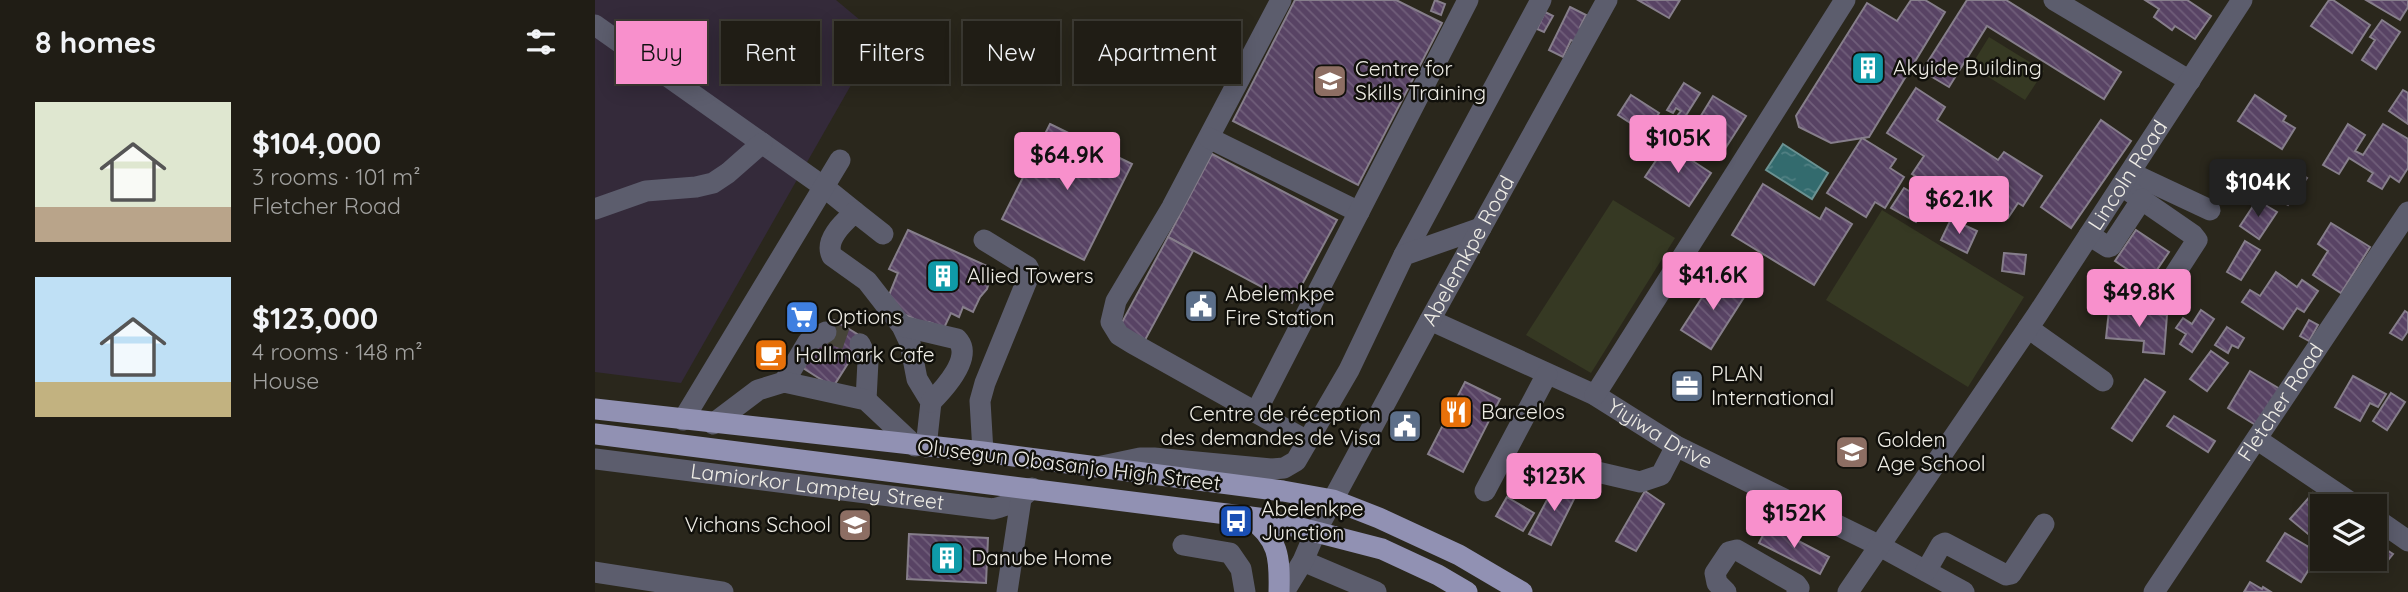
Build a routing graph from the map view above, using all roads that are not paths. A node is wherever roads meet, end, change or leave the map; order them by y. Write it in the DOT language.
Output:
graph roads {
  1 [pos="1281,0"];
  2 [pos="1541,0"];
  3 [pos="1607,0"];
  4 [pos="1845,0"];
  5 [pos="2054,0"];
  6 [pos="2242,0"];
  7 [pos="1459,4"];
  8 [pos="595,25"];
  9 [pos="2190,81"];
  10 [pos="1209,138"];
  11 [pos="762,143"];
  12 [pos="840,160"];
  13 [pos="2126,179"];
  14 [pos="824,187"];
  15 [pos="2142,199"];
  16 [pos="595,209"];
  17 [pos="2210,210"];
  18 [pos="855,212"];
  19 [pos="1359,212"];
  20 [pos="2405,224"];
  21 [pos="1481,228"];
  22 [pos="883,234"];
  23 [pos="2089,235"];
  24 [pos="984,240"];
  25 [pos="1404,255"];
  26 [pos="2166,288"];
  27 [pos="1430,320"];
  28 [pos="902,326"];
  29 [pos="2028,328"];
  30 [pos="826,332"];
  31 [pos="860,344"];
  32 [pos="1547,374"];
  33 [pos="2103,381"];
  34 [pos="784,382"];
  35 [pos="1595,396"];
  36 [pos="866,400"];
  37 [pos="932,402"];
  38 [pos="595,409"];
  39 [pos="1256,412"];
  40 [pos="683,420"];
  41 [pos="713,424"];
  42 [pos="595,434"];
  43 [pos="2257,440"];
  44 [pos="1307,441"];
  45 [pos="920,446"];
  46 [pos="1677,446"];
  47 [pos="983,452"];
  48 [pos="595,459"];
  49 [pos="1563,464"];
  50 [pos="1093,467"];
  51 [pos="1485,491"];
  52 [pos="1027,494"];
  53 [pos="2338,494"];
  54 [pos="1333,500"];
  55 [pos="1249,517"];
  56 [pos="2044,524"];
  57 [pos="2387,526"];
  58 [pos="1315,533"];
  59 [pos="2408,541"];
  60 [pos="1183,545"];
  61 [pos="1878,545"];
  62 [pos="1303,561"];
  63 [pos="1926,571"];
  64 [pos="595,572"];
  65 [pos="723,592"];
  66 [pos="1007,592"];
  67 [pos="1245,592"];
  68 [pos="1282,592"];
  69 [pos="1377,592"];
  70 [pos="1467,592"];
  71 [pos="1522,592"];
  72 [pos="1726,592"];
  73 [pos="1797,592"];
  74 [pos="1848,592"];
  75 [pos="1964,592"];
  76 [pos="2154,592"];
  1 -- 10 [label="street"];
  2 -- 25 [label="street"];
  3 -- 21 [label="street, Abelemkpe Road"];
  4 -- 35 [label="street"];
  5 -- 9 [label="street"];
  6 -- 9 [label="street, Lincoln Road"];
  7 -- 19 [label="street"];
  8 -- 11 [label="street"];
  9 -- 13 [label="street, Lincoln Road"];
  10 -- 19 [label="street"];
  10 -- 39 [label="street"];
  11 -- 14 [label="street"];
  11 -- 16 [label="street"];
  12 -- 14 [label="street"];
  13 -- 15 [label="street"];
  13 -- 17 [label="street"];
  13 -- 23 [label="street, Lincoln Road"];
  14 -- 18 [label="street"];
  14 -- 40 [label="street"];
  15 -- 23 [label="street"];
  15 -- 26 [label="street"];
  18 -- 22 [label="street"];
  18 -- 28 [label="street"];
  19 -- 39 [label="street"];
  20 -- 43 [label="street, Fletcher Road"];
  21 -- 25 [label="street"];
  21 -- 27 [label="street, Abelemkpe Road"];
  23 -- 29 [label="street, Lincoln Road"];
  24 -- 47 [label="street"];
  25 -- 44 [label="street"];
  27 -- 32 [label="street, Yiyiwa Drive"];
  27 -- 54 [label="street, Abelemkpe Road"];
  28 -- 37 [label="street"];
  28 -- 37 [label="street"];
  29 -- 33 [label="street"];
  29 -- 61 [label="street, Lincoln Road"];
  30 -- 34 [label="street"];
  31 -- 36 [label="street"];
  32 -- 35 [label="street, Yiyiwa Drive"];
  32 -- 51 [label="street"];
  34 -- 36 [label="street"];
  34 -- 41 [label="street"];
  35 -- 46 [label="street, Yiyiwa Drive"];
  36 -- 45 [label="street"];
  37 -- 45 [label="street"];
  38 -- 40 [label="main road, Olusegun Obasanjo High Street"];
  39 -- 44 [label="street"];
  40 -- 41 [label="main road, Olusegun Obasanjo High Street"];
  41 -- 45 [label="main road, Olusegun Obasanjo High Street"];
  42 -- 52 [label="main road, Olusegun Obasanjo High Street"];
  43 -- 53 [label="street"];
  43 -- 76 [label="street, Fletcher Road"];
  44 -- 50 [label="street"];
  45 -- 47 [label="main road, Olusegun Obasanjo High Street"];
  46 -- 49 [label="street"];
  46 -- 61 [label="street, Yiyiwa Drive"];
  47 -- 50 [label="main road, Olusegun Obasanjo High Street"];
  48 -- 52 [label="street, Lamiorkor Lamptey Street"];
  50 -- 54 [label="main road, Olusegun Obasanjo High Street"];
  52 -- 55 [label="main road, Olusegun Obasanjo High Street"];
  52 -- 66 [label="street"];
  54 -- 58 [label="street, Abelemkpe Road"];
  54 -- 71 [label="main road, Olusegun Obasanjo High Street"];
  55 -- 58 [label="main road, Olusegun Obasanjo High Street"];
  55 -- 68 [label="main road"];
  56 -- 63 [label="street"];
  57 -- 59 [label="street"];
  58 -- 62 [label="street, Abelemkpe Road"];
  58 -- 70 [label="main road, Olusegun Obasanjo High Street"];
  60 -- 67 [label="street"];
  61 -- 63 [label="street, Yiyiwa Drive"];
  61 -- 74 [label="street, Lincoln Road"];
  62 -- 68 [label="street, Abelemkpe Road"];
  62 -- 69 [label="street"];
  63 -- 75 [label="street, Yiyiwa Drive"];
  64 -- 65 [label="street"];
  72 -- 73 [label="street"];
}
